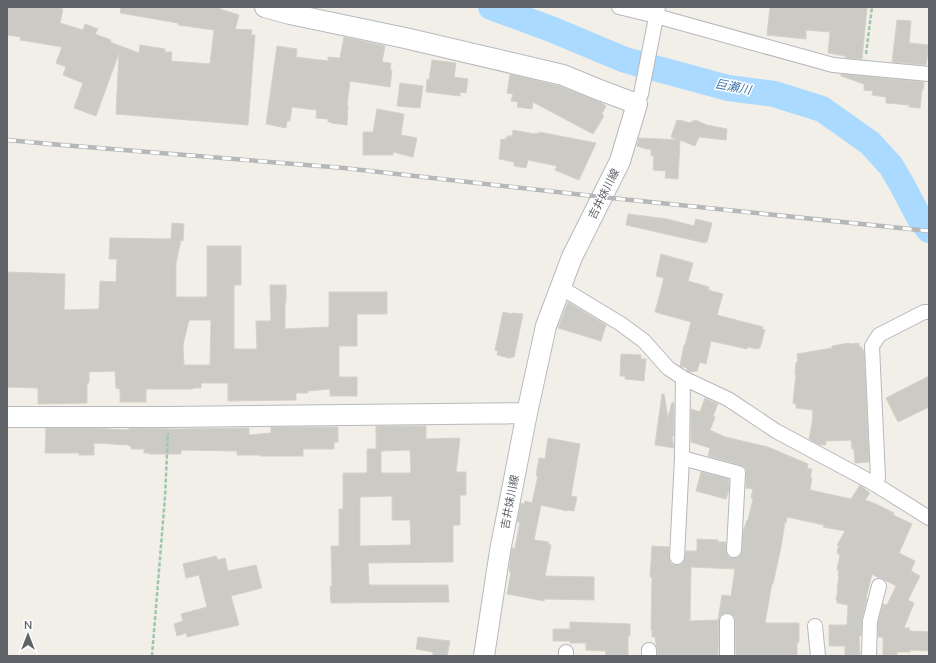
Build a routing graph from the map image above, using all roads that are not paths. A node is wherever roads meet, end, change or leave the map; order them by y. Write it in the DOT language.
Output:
graph roads {
  1 [pos="265,7"];
  2 [pos="619,7"];
  3 [pos="291,11"];
  4 [pos="656,16"];
  5 [pos="929,74"];
  6 [pos="639,99"];
  7 [pos="560,287"];
  8 [pos="929,312"];
  9 [pos="683,378"];
  10 [pos="527,413"];
  11 [pos="7,417"];
  12 [pos="682,458"];
  13 [pos="873,483"];
  14 [pos="929,518"];
  15 [pos="734,550"];
  16 [pos="677,556"];
  17 [pos="879,586"];
  18 [pos="727,622"];
  19 [pos="815,626"];
  20 [pos="484,656"];
  21 [pos="727,656"];
  22 [pos="818,656"];
  23 [pos="869,656"];
  1 -- 3 [label="main road"];
  2 -- 4 [label="street"];
  3 -- 6 [label="main road"];
  4 -- 5 [label="street"];
  4 -- 6 [label="street"];
  6 -- 7 [label="main road, 吉井妹川線"];
  7 -- 9 [label="street"];
  7 -- 10 [label="main road, 吉井妹川線"];
  8 -- 13 [label="street"];
  9 -- 12 [label="street"];
  9 -- 13 [label="street"];
  10 -- 11 [label="main road"];
  10 -- 20 [label="main road, 吉井妹川線"];
  12 -- 15 [label="street"];
  12 -- 16 [label="street"];
  13 -- 14 [label="street"];
  17 -- 23 [label="street"];
  18 -- 21 [label="street"];
  19 -- 22 [label="street"];
}
